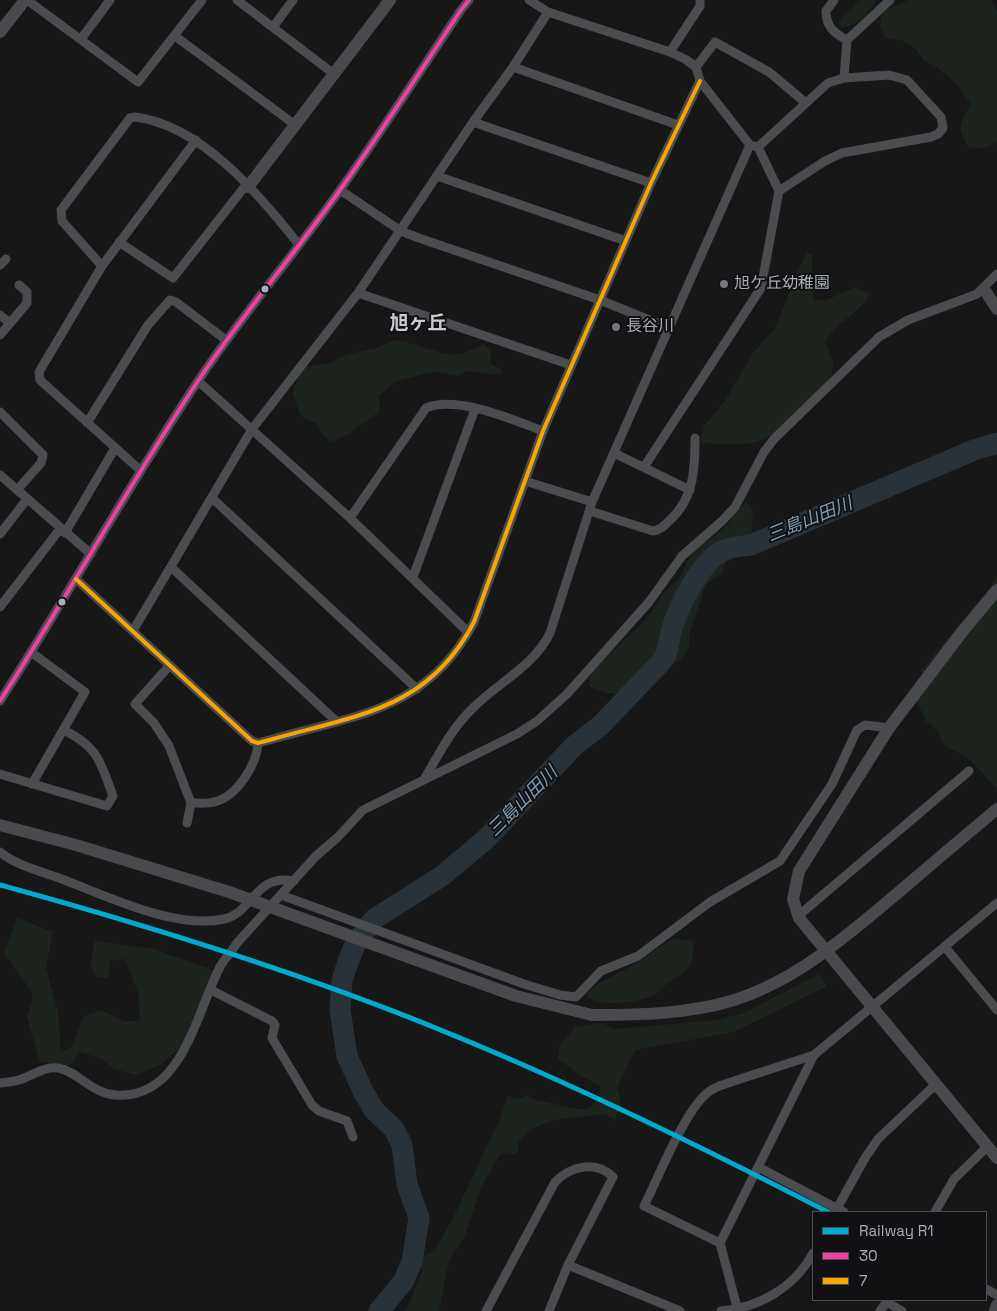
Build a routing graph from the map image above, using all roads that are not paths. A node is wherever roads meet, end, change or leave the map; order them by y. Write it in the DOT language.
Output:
graph roads {
  1 [pos="26,0"];
  2 [pos="110,0"];
  3 [pos="202,0"];
  4 [pos="237,0"];
  5 [pos="293,0"];
  6 [pos="390,0"];
  7 [pos="470,0"];
  8 [pos="528,0"];
  9 [pos="700,0"];
  10 [pos="834,0"];
  11 [pos="890,0"];
  12 [pos="548,12"];
  13 [pos="273,27"];
  14 [pos="0,32"];
  15 [pos="175,36"];
  16 [pos="81,39"];
  17 [pos="847,40"];
  18 [pos="670,52"];
  19 [pos="513,67"];
  20 [pos="696,67"];
  21 [pos="334,74"];
  22 [pos="844,78"];
  23 [pos="700,81"];
  24 [pos="806,103"];
  25 [pos="474,122"];
  26 [pos="294,124"];
  27 [pos="678,125"];
  28 [pos="196,140"];
  29 [pos="754,146"];
  30 [pos="437,176"];
  31 [pos="651,183"];
  32 [pos="247,186"];
  33 [pos="340,190"];
  34 [pos="779,191"];
  35 [pos="401,231"];
  36 [pos="626,241"];
  37 [pos="119,242"];
  38 [pos="299,245"];
  39 [pos="102,266"];
  40 [pos="997,274"];
  41 [pos="19,285"];
  42 [pos="984,289"];
  43 [pos="358,294"];
  44 [pos="600,300"];
  45 [pos="997,309"];
  46 [pos="0,314"];
  47 [pos="10,322"];
  48 [pos="669,328"];
  49 [pos="0,335"];
  50 [pos="226,340"];
  51 [pos="571,365"];
  52 [pos="198,381"];
  53 [pos="475,409"];
  54 [pos="0,412"];
  55 [pos="87,424"];
  56 [pos="252,430"];
  57 [pos="543,431"];
  58 [pos="695,438"];
  59 [pos="115,448"];
  60 [pos="614,453"];
  61 [pos="644,467"];
  62 [pos="140,470"];
  63 [pos="0,476"];
  64 [pos="525,481"];
  65 [pos="17,490"];
  66 [pos="690,490"];
  67 [pos="212,498"];
  68 [pos="27,499"];
  69 [pos="591,506"];
  70 [pos="350,518"];
  71 [pos="63,531"];
  72 [pos="0,534"];
  73 [pos="91,554"];
  74 [pos="171,567"];
  75 [pos="413,577"];
  76 [pos="76,579"];
  77 [pos="997,590"];
  78 [pos="0,607"];
  79 [pos="134,629"];
  80 [pos="468,632"];
  81 [pos="31,652"];
  82 [pos="170,665"];
  83 [pos="417,689"];
  84 [pos="0,701"];
  85 [pos="336,721"];
  86 [pos="889,728"];
  87 [pos="64,730"];
  88 [pos="258,743"];
  89 [pos="969,771"];
  90 [pos="0,774"];
  91 [pos="425,778"];
  92 [pos="32,784"];
  93 [pos="191,802"];
  94 [pos="997,809"];
  95 [pos="187,823"];
  96 [pos="0,825"];
  97 [pos="0,852"];
  98 [pos="294,881"];
  99 [pos="281,895"];
  100 [pos="997,902"];
  101 [pos="798,916"];
  102 [pos="945,947"];
  103 [pos="827,952"];
  104 [pos="211,990"];
  105 [pos="871,1007"];
  106 [pos="997,1010"];
  107 [pos="814,1055"];
  108 [pos="0,1082"];
  109 [pos="935,1085"];
  110 [pos="353,1137"];
  111 [pos="987,1147"];
  112 [pos="997,1158"];
  113 [pos="758,1167"];
  114 [pos="839,1211"];
  115 [pos="937,1211"];
  116 [pos="720,1243"];
  117 [pos="812,1254"];
  118 [pos="568,1265"];
  119 [pos="888,1301"];
  120 [pos="997,1305"];
  121 [pos="738,1310"];
  122 [pos="486,1311"];
  123 [pos="549,1311"];
  124 [pos="680,1311"];
  125 [pos="721,1311"];
  126 [pos="880,1311"];
  127 [pos="902,1311"];
  128 [pos="995,1311"];
  1 -- 14 [label="street"];
  1 -- 16 [label="street"];
  2 -- 16 [label="street"];
  3 -- 15 [label="street"];
  4 -- 13 [label="street"];
  5 -- 13 [label="street"];
  6 -- 21 [label="street"];
  7 -- 33 [label="street"];
  8 -- 12 [label="street"];
  9 -- 18 [label="street"];
  10 -- 17 [label="street"];
  11 -- 17 [label="street"];
  12 -- 18 [label="street"];
  12 -- 19 [label="street"];
  13 -- 21 [label="street"];
  15 -- 16 [label="street"];
  15 -- 26 [label="street"];
  17 -- 22 [label="street"];
  18 -- 20 [label="street"];
  19 -- 25 [label="street"];
  19 -- 27 [label="street"];
  20 -- 23 [label="street"];
  20 -- 24 [label="street"];
  21 -- 26 [label="street"];
  22 -- 24 [label="street"];
  22 -- 34 [label="street"];
  23 -- 27 [label="street"];
  23 -- 29 [label="street"];
  24 -- 29 [label="street"];
  25 -- 30 [label="street"];
  25 -- 31 [label="street"];
  26 -- 32 [label="street"];
  27 -- 31 [label="street"];
  28 -- 32 [label="street"];
  28 -- 37 [label="street"];
  28 -- 39 [label="street"];
  29 -- 34 [label="street"];
  29 -- 48 [label="street"];
  30 -- 35 [label="street"];
  30 -- 36 [label="street"];
  31 -- 36 [label="street"];
  32 -- 37 [label="street"];
  32 -- 38 [label="street"];
  33 -- 35 [label="street"];
  33 -- 38 [label="street"];
  34 -- 61 [label="street"];
  35 -- 43 [label="street"];
  35 -- 44 [label="street"];
  36 -- 44 [label="street"];
  37 -- 39 [label="street"];
  38 -- 50 [label="street"];
  39 -- 55 [label="street"];
  40 -- 42 [label="street"];
  41 -- 47 [label="street"];
  42 -- 45 [label="street"];
  42 -- 91 [label="street"];
  43 -- 51 [label="street"];
  43 -- 56 [label="street"];
  44 -- 48 [label="street"];
  44 -- 51 [label="street"];
  46 -- 47 [label="street"];
  47 -- 49 [label="street"];
  48 -- 60 [label="street"];
  50 -- 52 [label="street"];
  50 -- 55 [label="street"];
  51 -- 57 [label="street"];
  52 -- 56 [label="street"];
  52 -- 62 [label="street"];
  53 -- 57 [label="street"];
  53 -- 70 [label="street"];
  53 -- 75 [label="street"];
  54 -- 65 [label="street"];
  55 -- 59 [label="street"];
  56 -- 67 [label="street"];
  56 -- 70 [label="street"];
  57 -- 64 [label="street"];
  58 -- 66 [label="street"];
  59 -- 62 [label="street"];
  59 -- 71 [label="street"];
  60 -- 61 [label="street"];
  60 -- 69 [label="street"];
  61 -- 66 [label="street"];
  62 -- 73 [label="street"];
  63 -- 65 [label="street"];
  64 -- 69 [label="street"];
  64 -- 80 [label="street"];
  65 -- 68 [label="street"];
  66 -- 69 [label="street"];
  67 -- 74 [label="street"];
  67 -- 83 [label="street"];
  68 -- 71 [label="street"];
  68 -- 72 [label="street"];
  69 -- 91 [label="street"];
  70 -- 75 [label="street"];
  71 -- 73 [label="street"];
  71 -- 78 [label="street"];
  73 -- 76 [label="street"];
  74 -- 79 [label="street"];
  74 -- 85 [label="street"];
  75 -- 80 [label="street"];
  76 -- 79 [label="street"];
  76 -- 81 [label="street"];
  77 -- 86 [label="street"];
  79 -- 82 [label="street"];
  80 -- 83 [label="street"];
  81 -- 84 [label="street"];
  81 -- 87 [label="street"];
  82 -- 88 [label="street"];
  82 -- 93 [label="street"];
  83 -- 85 [label="street"];
  85 -- 88 [label="street"];
  86 -- 99 [label="street"];
  86 -- 101 [label="street"];
  87 -- 92 [label="street"];
  87 -- 92 [label="street"];
  88 -- 93 [label="street"];
  89 -- 101 [label="street"];
  90 -- 92 [label="street"];
  91 -- 98 [label="street"];
  93 -- 95 [label="street"];
  94 -- 103 [label="street"];
  96 -- 103 [label="street, bridge"];
  97 -- 98 [label="street"];
  98 -- 99 [label="street"];
  99 -- 104 [label="street"];
  100 -- 102 [label="street"];
  101 -- 103 [label="street"];
  102 -- 105 [label="street"];
  102 -- 106 [label="street"];
  103 -- 105 [label="street"];
  104 -- 108 [label="street"];
  104 -- 110 [label="street"];
  105 -- 107 [label="street"];
  105 -- 109 [label="street"];
  107 -- 113 [label="street"];
  107 -- 116 [label="street"];
  109 -- 111 [label="street"];
  109 -- 114 [label="street"];
  111 -- 112 [label="street"];
  111 -- 115 [label="street"];
  113 -- 114 [label="street"];
  113 -- 116 [label="street"];
  116 -- 121 [label="street"];
  117 -- 121 [label="street"];
  118 -- 122 [label="street"];
  118 -- 123 [label="street"];
  118 -- 124 [label="street"];
  119 -- 126 [label="street"];
  119 -- 127 [label="street"];
  120 -- 128 [label="street"];
  121 -- 125 [label="street"];
}
